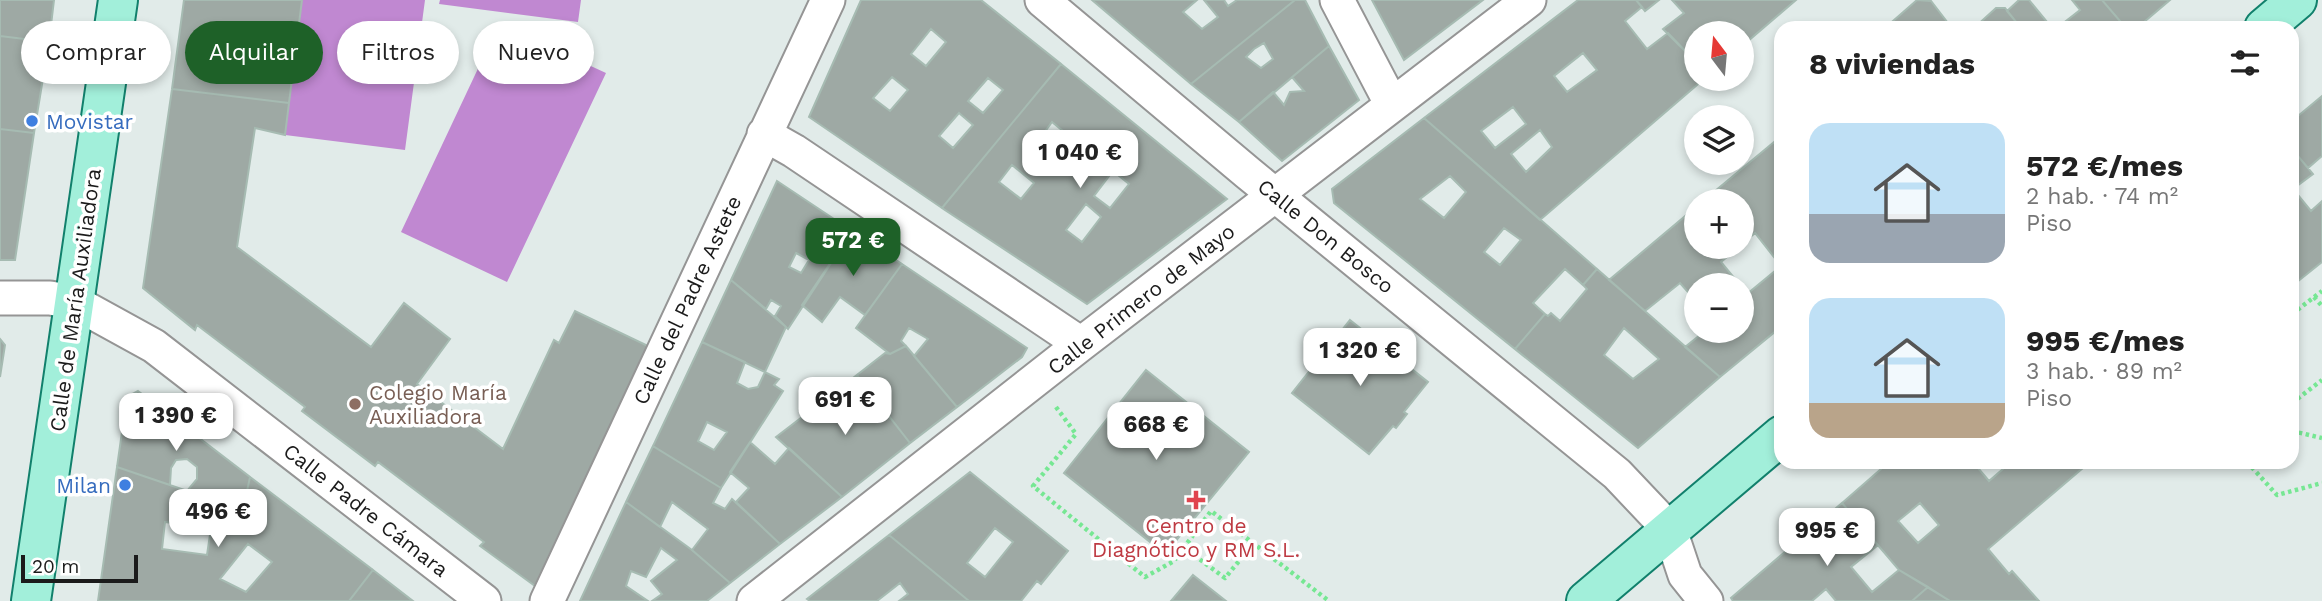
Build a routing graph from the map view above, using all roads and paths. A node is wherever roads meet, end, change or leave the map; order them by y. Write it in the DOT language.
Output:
graph roads {
  1 [pos="118,0"];
  2 [pos="828,0"];
  3 [pos="1042,0"];
  4 [pos="1337,0"];
  5 [pos="1529,0"];
  6 [pos="2297,0"];
  7 [pos="2272,21"];
  8 [pos="1392,105"];
  9 [pos="764,134"];
  10 [pos="1276,195"];
  11 [pos="2322,290"];
  12 [pos="2314,297"];
  13 [pos="0,298"];
  14 [pos="75,302"];
  15 [pos="2322,306"];
  16 [pos="2299,309"];
  17 [pos="1081,344"];
  18 [pos="2322,380"];
  19 [pos="2299,397"];
  20 [pos="1055,407"];
  21 [pos="2299,433"];
  22 [pos="2322,438"];
  23 [pos="1774,442"];
  24 [pos="2253,469"];
  25 [pos="2322,483"];
  26 [pos="1670,530"];
  27 [pos="1254,543"];
  28 [pos="1184,547"];
  29 [pos="1705,600"];
  30 [pos="31,601"];
  31 [pos="484,601"];
  32 [pos="547,601"];
  33 [pos="754,601"];
  34 [pos="1329,601"];
  35 [pos="1586,601"];
  1 -- 14 [label="main road, Calle de María Auxiliadora"];
  2 -- 9 [label="street, Calle del Padre Astete"];
  3 -- 10 [label="street, Calle Don Bosco"];
  4 -- 8 [label="street"];
  5 -- 8 [label="street, Calle Primero de Mayo"];
  6 -- 7 [label="main road"];
  8 -- 10 [label="street, Calle Primero de Mayo"];
  9 -- 17 [label="street"];
  9 -- 32 [label="street, Calle del Padre Astete"];
  10 -- 17 [label="street, Calle Primero de Mayo"];
  10 -- 26 [label="street, Calle Don Bosco"];
  11 -- 12 [label="path"];
  12 -- 15 [label="path"];
  12 -- 16 [label="path"];
  13 -- 14 [label="street"];
  14 -- 30 [label="main road, Calle de María Auxiliadora"];
  14 -- 31 [label="street, Calle Padre Cámara"];
  17 -- 33 [label="street, Calle Primero de Mayo"];
  18 -- 19 [label="path"];
  20 -- 28 [label="path"];
  21 -- 22 [label="path"];
  23 -- 26 [label="main road"];
  24 -- 25 [label="path"];
  26 -- 29 [label="street"];
  26 -- 35 [label="main road"];
  27 -- 28 [label="path"];
  27 -- 28 [label="path"];
  27 -- 34 [label="path"];
}
